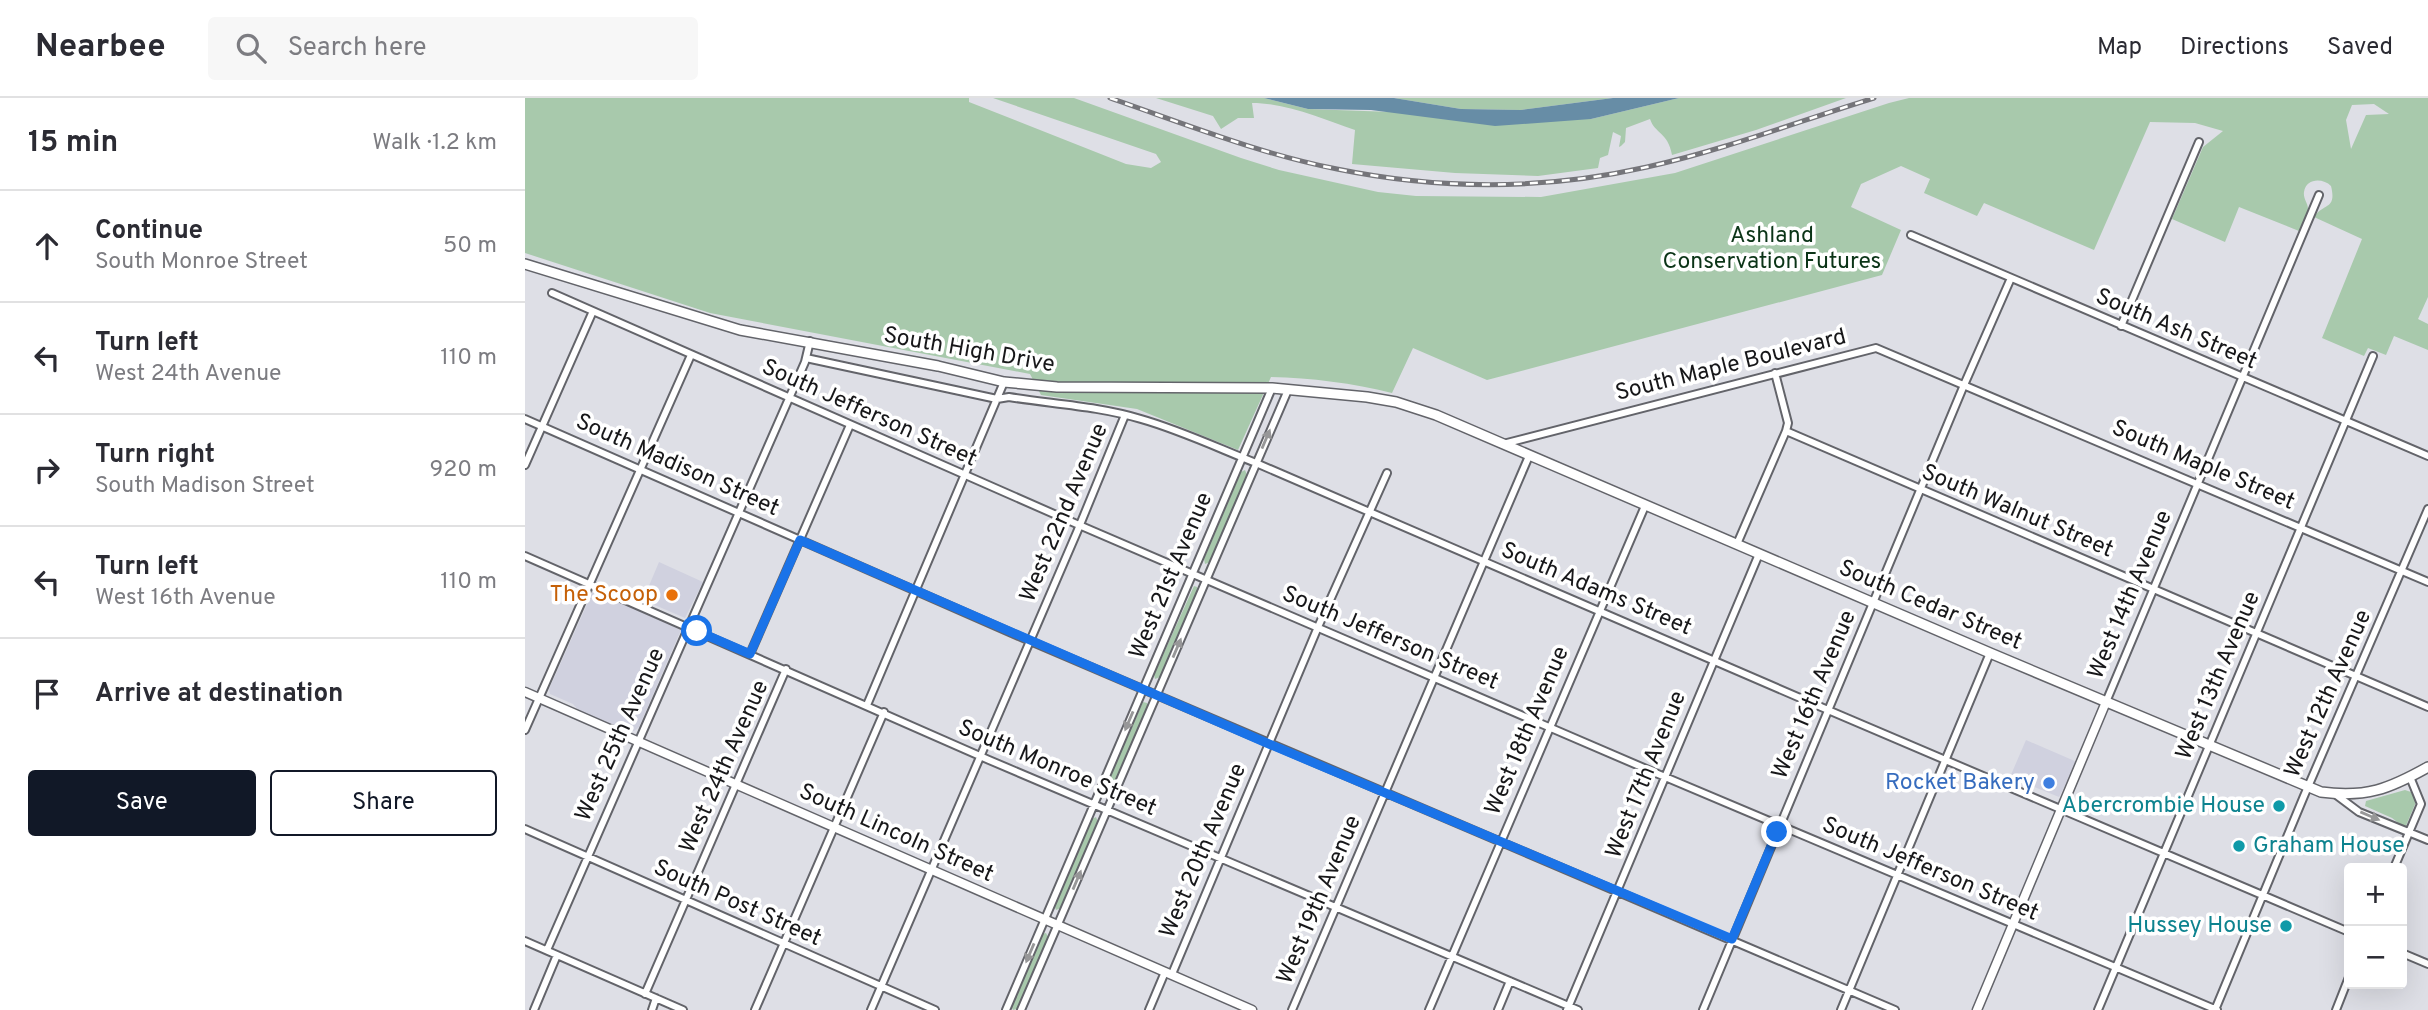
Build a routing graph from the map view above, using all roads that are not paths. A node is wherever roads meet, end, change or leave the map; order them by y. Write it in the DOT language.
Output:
graph roads {
  1 [pos="2199,142"];
  2 [pos="2319,195"];
  3 [pos="1911,235"];
  4 [pos="525,264"];
  5 [pos="2011,278"];
  6 [pos="552,293"];
  7 [pos="593,311"];
  8 [pos="2121,326"];
  9 [pos="810,341"];
  10 [pos="691,355"];
  11 [pos="2373,356"];
  12 [pos="806,359"];
  13 [pos="1775,373"];
  14 [pos="2243,377"];
  15 [pos="1004,382"];
  16 [pos="1964,385"];
  17 [pos="1272,388"];
  18 [pos="1287,390"];
  19 [pos="789,397"];
  20 [pos="997,399"];
  21 [pos="1416,408"];
  22 [pos="1125,415"];
  23 [pos="525,419"];
  24 [pos="2346,420"];
  25 [pos="850,425"];
  26 [pos="542,426"];
  27 [pos="1786,432"];
  28 [pos="1502,444"];
  29 [pos="1529,456"];
  30 [pos="2428,456"];
  31 [pos="1242,457"];
  32 [pos="1256,463"];
  33 [pos="525,465"];
  34 [pos="641,468"];
  35 [pos="1387,473"];
  36 [pos="965,475"];
  37 [pos="2199,484"];
  38 [pos="1920,490"];
  39 [pos="1644,506"];
  40 [pos="2428,509"];
  41 [pos="1369,511"];
  42 [pos="738,512"];
  43 [pos="1079,525"];
  44 [pos="2302,527"];
  45 [pos="800,540"];
  46 [pos="1737,544"];
  47 [pos="1759,554"];
  48 [pos="525,556"];
  49 [pos="1483,562"];
  50 [pos="2402,571"];
  51 [pos="1193,573"];
  52 [pos="1206,579"];
  53 [pos="2428,582"];
  54 [pos="590,584"];
  55 [pos="916,590"];
  56 [pos="2154,590"];
  57 [pos="1873,603"];
  58 [pos="1599,610"];
  59 [pos="688,627"];
  60 [pos="1318,627"];
  61 [pos="2256,632"];
  62 [pos="1030,641"];
  63 [pos="1990,653"];
  64 [pos="750,654"];
  65 [pos="1714,659"];
  66 [pos="786,670"];
  67 [pos="1434,677"];
  68 [pos="2357,677"];
  69 [pos="1143,688"];
  70 [pos="525,692"];
  71 [pos="1157,694"];
  72 [pos="539,698"];
  73 [pos="2106,702"];
  74 [pos="867,705"];
  75 [pos="2428,707"];
  76 [pos="1828,710"];
  77 [pos="884,712"];
  78 [pos="1549,727"];
  79 [pos="525,730"];
  80 [pos="638,742"];
  81 [pos="1269,744"];
  82 [pos="2209,745"];
  83 [pos="981,756"];
  84 [pos="1945,760"];
  85 [pos="2428,767"];
  86 [pos="1665,777"];
  87 [pos="2410,777"];
  88 [pos="736,785"];
  89 [pos="2308,787"];
  90 [pos="1386,792"];
  91 [pos="2335,794"];
  92 [pos="1093,805"];
  93 [pos="2061,808"];
  94 [pos="1107,810"];
  95 [pos="1780,825"];
  96 [pos="834,827"];
  97 [pos="525,829"];
  98 [pos="2409,832"];
  99 [pos="2428,840"];
  100 [pos="1501,841"];
  101 [pos="2164,853"];
  102 [pos="587,857"];
  103 [pos="1219,858"];
  104 [pos="2396,863"];
  105 [pos="931,871"];
  106 [pos="1896,874"];
  107 [pos="1618,891"];
  108 [pos="2263,895"];
  109 [pos="685,901"];
  110 [pos="1335,908"];
  111 [pos="1044,921"];
  112 [pos="2013,923"];
  113 [pos="1057,926"];
  114 [pos="2344,930"];
  115 [pos="1732,939"];
  116 [pos="525,941"];
  117 [pos="784,944"];
  118 [pos="547,950"];
  119 [pos="557,955"];
  120 [pos="2407,955"];
  121 [pos="1452,956"];
  122 [pos="2428,964"];
  123 [pos="2115,968"];
  124 [pos="1169,973"];
  125 [pos="1510,981"];
  126 [pos="881,987"];
  127 [pos="2344,989"];
  128 [pos="1849,990"];
  129 [pos="645,994"];
  130 [pos="656,998"];
  131 [pos="1568,1008"];
  132 [pos="534,1010"];
  133 [pos="652,1010"];
  134 [pos="683,1010"];
  135 [pos="755,1010"];
  136 [pos="871,1010"];
  137 [pos="935,1010"];
  138 [pos="1006,1010"];
  139 [pos="1021,1010"];
  140 [pos="1149,1010"];
  141 [pos="1252,1010"];
  142 [pos="1292,1010"];
  143 [pos="1429,1010"];
  144 [pos="1498,1010"];
  145 [pos="1578,1010"];
  146 [pos="1703,1010"];
  147 [pos="1841,1010"];
  148 [pos="1895,1010"];
  149 [pos="1977,1010"];
  150 [pos="2098,1010"];
  151 [pos="2216,1010"];
  152 [pos="2336,1010"];
  1 -- 8 [label="street"];
  2 -- 14 [label="street, West 14th Avenue"];
  3 -- 5 [label="street, South Ash Street"];
  4 -- 9 [label="main road, South High Drive"];
  5 -- 8 [label="street, South Ash Street"];
  5 -- 16 [label="street, West 16th Avenue"];
  6 -- 7 [label="street, South Jefferson Street"];
  7 -- 10 [label="street, South Jefferson Street"];
  7 -- 26 [label="street"];
  8 -- 14 [label="street, South Ash Street"];
  9 -- 12 [label="street, West 25th Avenue"];
  9 -- 15 [label="main road, South High Drive"];
  10 -- 19 [label="street, South Jefferson Street"];
  10 -- 34 [label="street"];
  11 -- 24 [label="street, West 13th Avenue"];
  12 -- 19 [label="street, West 25th Avenue"];
  12 -- 20 [label="street, South Adams Street"];
  13 -- 16 [label="street, South Maple Boulevard"];
  13 -- 27 [label="street"];
  13 -- 28 [label="street, South Maple Boulevard"];
  14 -- 24 [label="street, South Ash Street"];
  14 -- 37 [label="street, West 14th Avenue"];
  15 -- 17 [label="main road, South High Drive"];
  15 -- 20 [label="street"];
  16 -- 37 [label="street, South Maple Street"];
  16 -- 38 [label="street, West 16th Avenue"];
  17 -- 18 [label="main road, South High Drive"];
  17 -- 31 [label="street, West 21st Avenue"];
  18 -- 21 [label="main road, South High Drive"];
  32 -- 18 [label="street, West 21st Avenue, one-way"];
  19 -- 25 [label="street, South Jefferson Street"];
  19 -- 42 [label="street, West 25th Avenue"];
  20 -- 22 [label="street, South Adams Street"];
  20 -- 36 [label="street"];
  21 -- 28 [label="main road, South Cedar Street"];
  22 -- 31 [label="street, South Adams Street"];
  22 -- 43 [label="street, West 22nd Avenue"];
  23 -- 26 [label="street, South Madison Street"];
  24 -- 30 [label="street, South Ash Street"];
  24 -- 44 [label="street, West 13th Avenue"];
  25 -- 36 [label="street, South Jefferson Street"];
  25 -- 45 [label="street, West 24th Avenue"];
  26 -- 33 [label="street"];
  26 -- 34 [label="street, South Madison Street"];
  27 -- 38 [label="street, South Walnut Street"];
  27 -- 46 [label="street"];
  28 -- 29 [label="main road, South Cedar Street"];
  29 -- 39 [label="main road, South Cedar Street"];
  29 -- 49 [label="street, West 19th Avenue"];
  31 -- 32 [label="street, South Adams Street"];
  31 -- 51 [label="street, West 21st Avenue"];
  32 -- 41 [label="street, South Adams Street"];
  32 -- 52 [label="street, West 21st Avenue"];
  34 -- 42 [label="street, South Madison Street"];
  34 -- 54 [label="street"];
  35 -- 41 [label="street, West 20th Avenue"];
  36 -- 43 [label="street, South Jefferson Street"];
  36 -- 55 [label="street"];
  37 -- 44 [label="street, South Maple Street"];
  37 -- 56 [label="street, West 14th Avenue"];
  38 -- 56 [label="street, South Walnut Street"];
  38 -- 57 [label="street, West 16th Avenue"];
  39 -- 46 [label="main road, South Cedar Street"];
  39 -- 58 [label="street, West 18th Avenue"];
  40 -- 50 [label="street, West 12th Avenue"];
  41 -- 49 [label="street, South Adams Street"];
  41 -- 60 [label="street, West 20th Avenue"];
  42 -- 45 [label="street, South Madison Street"];
  42 -- 59 [label="street, West 25th Avenue"];
  43 -- 51 [label="street, South Jefferson Street"];
  43 -- 62 [label="street, West 22nd Avenue"];
  44 -- 50 [label="street, South Maple Street"];
  44 -- 61 [label="street, West 13th Avenue"];
  45 -- 55 [label="street, South Madison Street"];
  45 -- 64 [label="street, West 24th Avenue"];
  46 -- 47 [label="main road, South Cedar Street"];
  47 -- 57 [label="main road, South Cedar Street"];
  47 -- 65 [label="street, West 17th Avenue"];
  48 -- 54 [label="street, South Monroe Street"];
  49 -- 58 [label="street, South Adams Street"];
  49 -- 67 [label="street, West 19th Avenue"];
  50 -- 53 [label="street, South Maple Street"];
  50 -- 68 [label="street, West 12th Avenue"];
  51 -- 52 [label="street, South Jefferson Street"];
  51 -- 69 [label="street, West 21st Avenue"];
  52 -- 60 [label="street, South Jefferson Street"];
  71 -- 52 [label="street, West 21st Avenue, one-way"];
  54 -- 59 [label="street, South Monroe Street"];
  54 -- 72 [label="street"];
  55 -- 62 [label="street, South Madison Street"];
  55 -- 74 [label="street"];
  56 -- 61 [label="street, South Walnut Street"];
  56 -- 73 [label="street, West 14th Avenue"];
  57 -- 63 [label="main road, South Cedar Street"];
  57 -- 76 [label="street, West 16th Avenue"];
  58 -- 65 [label="street, South Adams Street"];
  58 -- 78 [label="street, West 18th Avenue"];
  59 -- 64 [label="street, South Monroe Street"];
  59 -- 80 [label="street, West 25th Avenue"];
  60 -- 67 [label="street, South Jefferson Street"];
  60 -- 81 [label="street, West 20th Avenue"];
  61 -- 68 [label="street, South Walnut Street"];
  61 -- 82 [label="street, West 13th Avenue"];
  62 -- 69 [label="street, South Madison Street"];
  62 -- 83 [label="street, West 22nd Avenue"];
  63 -- 73 [label="main road, South Cedar Street"];
  63 -- 84 [label="street"];
  64 -- 66 [label="street, South Monroe Street"];
  65 -- 76 [label="street, South Adams Street"];
  65 -- 86 [label="street, West 17th Avenue"];
  66 -- 74 [label="street, South Monroe Street"];
  66 -- 88 [label="street, West 24th Avenue"];
  67 -- 78 [label="street, South Jefferson Street"];
  67 -- 90 [label="street, West 19th Avenue"];
  68 -- 75 [label="street, South Walnut Street"];
  68 -- 89 [label="street, West 12th Avenue"];
  69 -- 71 [label="street, South Madison Street"];
  69 -- 92 [label="street, West 21st Avenue, one-way"];
  70 -- 72 [label="street, South Lincoln Street"];
  71 -- 81 [label="street, South Madison Street"];
  71 -- 94 [label="street, West 21st Avenue"];
  72 -- 79 [label="street"];
  72 -- 80 [label="street, South Lincoln Street"];
  73 -- 82 [label="main road, South Cedar Street"];
  73 -- 93 [label="street, West 14th Avenue"];
  74 -- 77 [label="street, South Monroe Street"];
  76 -- 84 [label="street, South Adams Street"];
  76 -- 95 [label="street, West 16th Avenue"];
  77 -- 83 [label="street, South Monroe Street"];
  77 -- 96 [label="street"];
  78 -- 86 [label="street, South Jefferson Street"];
  78 -- 100 [label="street, West 18th Avenue"];
  80 -- 88 [label="street, South Lincoln Street"];
  80 -- 102 [label="street, West 25th Avenue"];
  81 -- 90 [label="street, South Madison Street"];
  81 -- 103 [label="street, West 20th Avenue"];
  82 -- 89 [label="main road, South Cedar Street"];
  82 -- 101 [label="street, West 13th Avenue"];
  83 -- 92 [label="street, South Monroe Street"];
  83 -- 105 [label="street, West 22nd Avenue"];
  84 -- 93 [label="street, South Adams Street"];
  84 -- 106 [label="street"];
  85 -- 87 [label="main road"];
  86 -- 95 [label="street, South Jefferson Street"];
  86 -- 107 [label="street, West 17th Avenue"];
  87 -- 91 [label="main road"];
  87 -- 98 [label="street"];
  88 -- 96 [label="street, South Lincoln Street"];
  88 -- 109 [label="street, West 24th Avenue"];
  89 -- 91 [label="main road, South Cedar Street"];
  89 -- 108 [label="street, West 12th Avenue"];
  90 -- 100 [label="street, South Madison Street"];
  90 -- 110 [label="street, West 19th Avenue"];
  91 -- 98 [label="street, South Cedar Street, one-way"];
  92 -- 94 [label="street, South Monroe Street"];
  92 -- 111 [label="street, West 21st Avenue"];
  93 -- 101 [label="street, South Adams Street"];
  93 -- 112 [label="street, West 14th Avenue"];
  94 -- 103 [label="street, South Monroe Street"];
  113 -- 94 [label="street, West 21st Avenue, one-way"];
  95 -- 106 [label="street, South Jefferson Street"];
  95 -- 115 [label="street, West 16th Avenue"];
  96 -- 105 [label="street, South Lincoln Street"];
  96 -- 117 [label="street"];
  97 -- 102 [label="street, South Post Street"];
  98 -- 99 [label="street, South Cedar Street"];
  98 -- 104 [label="street"];
  100 -- 107 [label="street, South Madison Street"];
  100 -- 121 [label="street, West 18th Avenue"];
  101 -- 108 [label="street, South Adams Street"];
  101 -- 123 [label="street, West 13th Avenue"];
  102 -- 109 [label="street, South Post Street"];
  102 -- 118 [label="street, West 25th Avenue"];
  103 -- 110 [label="street, South Monroe Street"];
  103 -- 124 [label="street, West 20th Avenue"];
  105 -- 111 [label="street, South Lincoln Street"];
  105 -- 126 [label="street, West 22nd Avenue"];
  106 -- 112 [label="street, South Jefferson Street"];
  106 -- 128 [label="street"];
  107 -- 115 [label="street, South Madison Street"];
  107 -- 131 [label="street, West 17th Avenue"];
  108 -- 114 [label="street, South Adams Street"];
  108 -- 151 [label="street, West 12th Avenue"];
  109 -- 117 [label="street, South Post Street"];
  109 -- 129 [label="street, West 24th Avenue"];
  110 -- 121 [label="street, South Monroe Street"];
  110 -- 142 [label="street, West 19th Avenue"];
  111 -- 113 [label="street, South Lincoln Street"];
  111 -- 138 [label="street, West 21st Avenue, one-way"];
  112 -- 123 [label="street, South Jefferson Street"];
  112 -- 149 [label="street, West 14th Avenue"];
  113 -- 124 [label="street, South Lincoln Street"];
  113 -- 139 [label="street, West 21st Avenue"];
  115 -- 128 [label="street, South Madison Street"];
  115 -- 146 [label="street, West 16th Avenue"];
  116 -- 118 [label="street"];
  117 -- 126 [label="street, South Post Street"];
  117 -- 135 [label="street"];
  118 -- 119 [label="street"];
  119 -- 129 [label="street"];
  119 -- 132 [label="street"];
  120 -- 122 [label="street"];
  121 -- 125 [label="street, South Monroe Street"];
  121 -- 143 [label="street, West 18th Avenue"];
  123 -- 150 [label="street, West 13th Avenue"];
  123 -- 151 [label="street, South Jefferson Street"];
  124 -- 140 [label="street, West 20th Avenue"];
  124 -- 141 [label="street, South Lincoln Street"];
  125 -- 131 [label="street, South Monroe Street"];
  125 -- 144 [label="street"];
  126 -- 136 [label="street, West 22nd Avenue"];
  126 -- 137 [label="street, South Post Street"];
  127 -- 152 [label="street"];
  128 -- 147 [label="street"];
  128 -- 148 [label="street, South Madison Street"];
  129 -- 130 [label="street"];
  130 -- 133 [label="street"];
  130 -- 134 [label="street"];
  131 -- 145 [label="street, South Monroe Street"];
}
